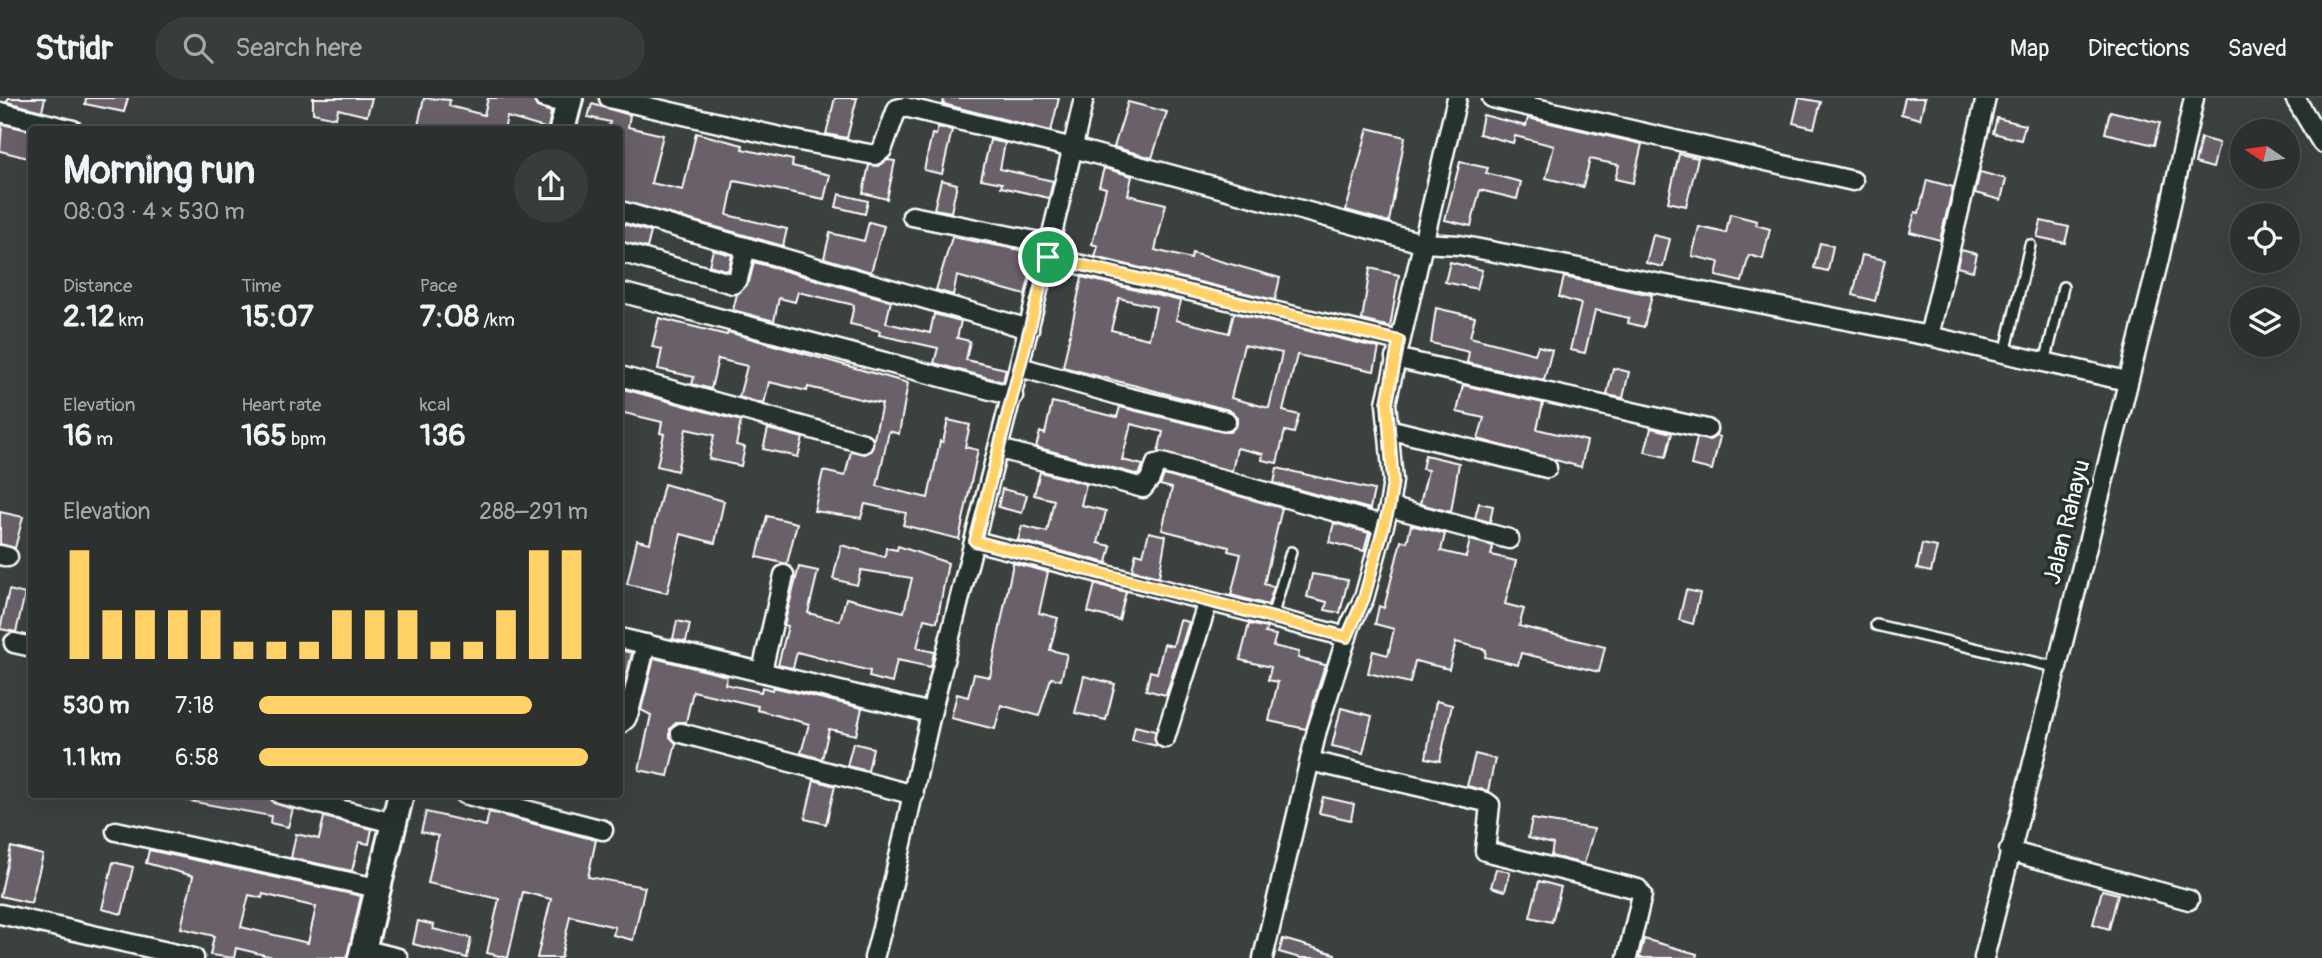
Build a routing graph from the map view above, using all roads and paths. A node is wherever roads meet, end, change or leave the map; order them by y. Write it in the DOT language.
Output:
graph roads {
  1 [pos="544,98"];
  2 [pos="609,98"];
  3 [pos="1084,98"];
  4 [pos="1457,98"];
  5 [pos="1492,98"];
  6 [pos="1985,98"];
  7 [pos="2194,98"];
  8 [pos="2295,98"];
  9 [pos="569,101"];
  10 [pos="0,112"];
  11 [pos="58,126"];
  12 [pos="563,126"];
  13 [pos="2322,143"];
  14 [pos="1073,148"];
  15 [pos="1853,181"];
  16 [pos="623,212"];
  17 [pos="912,216"];
  18 [pos="1422,243"];
  19 [pos="2030,245"];
  20 [pos="746,247"];
  21 [pos="1049,251"];
  22 [pos="623,253"];
  23 [pos="2063,287"];
  24 [pos="623,293"];
  25 [pos="1029,328"];
  26 [pos="1929,336"];
  27 [pos="1397,350"];
  28 [pos="2004,354"];
  29 [pos="2045,363"];
  30 [pos="1020,367"];
  31 [pos="623,377"];
  32 [pos="2127,381"];
  33 [pos="1013,396"];
  34 [pos="1226,421"];
  35 [pos="1388,429"];
  36 [pos="1707,429"];
  37 [pos="863,443"];
  38 [pos="1000,449"];
  39 [pos="1548,468"];
  40 [pos="1389,507"];
  41 [pos="1383,525"];
  42 [pos="1509,539"];
  43 [pos="975,541"];
  44 [pos="1291,552"];
  45 [pos="784,576"];
  46 [pos="1208,601"];
  47 [pos="1272,617"];
  48 [pos="1876,625"];
  49 [pos="1347,637"];
  50 [pos="623,639"];
  51 [pos="646,644"];
  52 [pos="2056,667"];
  53 [pos="762,671"];
  54 [pos="931,713"];
  55 [pos="623,720"];
  56 [pos="681,733"];
  57 [pos="1165,738"];
  58 [pos="1310,761"];
  59 [pos="914,795"];
  60 [pos="296,798"];
  61 [pos="400,798"];
  62 [pos="479,798"];
  63 [pos="394,823"];
  64 [pos="603,830"];
  65 [pos="116,831"];
  66 [pos="2009,851"];
  67 [pos="377,888"];
  68 [pos="2189,900"];
  69 [pos="0,915"];
  70 [pos="362,953"];
  71 [pos="194,958"];
  72 [pos="398,958"];
  73 [pos="874,958"];
  74 [pos="1263,958"];
  75 [pos="1627,958"];
  76 [pos="1983,958"];
  1 -- 9 [label="street"];
  2 -- 14 [label="street"];
  3 -- 14 [label="street"];
  4 -- 18 [label="street"];
  5 -- 15 [label="street"];
  6 -- 26 [label="street"];
  7 -- 32 [label="street, Jalan Rahayu"];
  8 -- 13 [label="street"];
  9 -- 12 [label="street"];
  10 -- 11 [label="street"];
  14 -- 18 [label="street"];
  14 -- 21 [label="street"];
  16 -- 20 [label="street"];
  17 -- 21 [label="street"];
  18 -- 26 [label="street"];
  18 -- 27 [label="street"];
  19 -- 28 [label="lane"];
  20 -- 22 [label="street"];
  20 -- 25 [label="street"];
  21 -- 25 [label="street"];
  21 -- 27 [label="street"];
  23 -- 29 [label="lane"];
  24 -- 33 [label="street"];
  25 -- 30 [label="street"];
  26 -- 28 [label="street"];
  27 -- 35 [label="street"];
  27 -- 36 [label="street"];
  28 -- 29 [label="street"];
  29 -- 32 [label="street"];
  30 -- 33 [label="street"];
  30 -- 34 [label="street"];
  31 -- 37 [label="street"];
  32 -- 52 [label="street, Jalan Rahayu"];
  33 -- 38 [label="street"];
  35 -- 39 [label="street"];
  35 -- 40 [label="street"];
  38 -- 41 [label="street"];
  38 -- 43 [label="street"];
  40 -- 41 [label="street"];
  40 -- 42 [label="street"];
  41 -- 49 [label="street"];
  43 -- 46 [label="street"];
  43 -- 54 [label="street"];
  44 -- 47 [label="lane"];
  45 -- 53 [label="street"];
  46 -- 47 [label="street"];
  46 -- 57 [label="street"];
  47 -- 49 [label="street"];
  48 -- 52 [label="lane"];
  49 -- 58 [label="street"];
  50 -- 51 [label="street"];
  51 -- 53 [label="street"];
  51 -- 55 [label="street"];
  52 -- 66 [label="street, Jalan Rahayu"];
  53 -- 54 [label="street"];
  54 -- 59 [label="street"];
  56 -- 59 [label="street"];
  58 -- 74 [label="street"];
  58 -- 75 [label="street"];
  59 -- 73 [label="street"];
  60 -- 63 [label="street"];
  61 -- 63 [label="street"];
  62 -- 64 [label="street"];
  63 -- 67 [label="street"];
  65 -- 67 [label="street"];
  66 -- 68 [label="street"];
  66 -- 76 [label="street, Jalan Rahayu"];
  67 -- 70 [label="street"];
  69 -- 71 [label="street"];
  70 -- 72 [label="street"];
}
